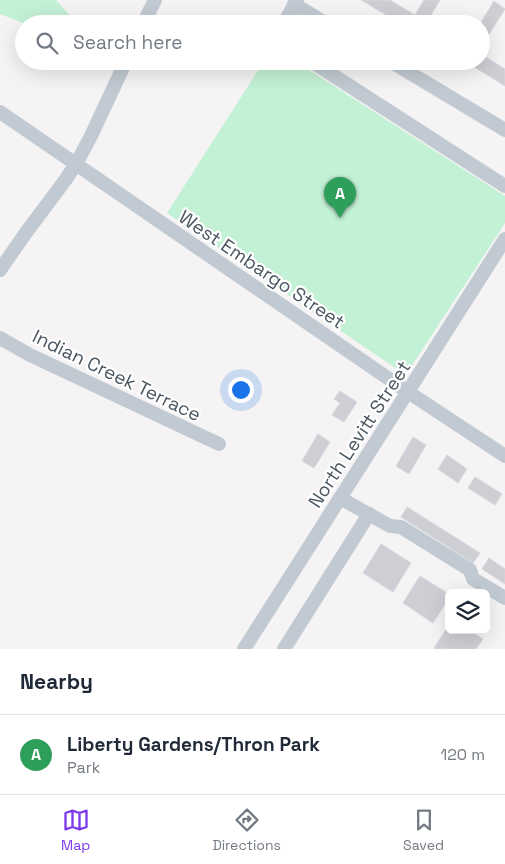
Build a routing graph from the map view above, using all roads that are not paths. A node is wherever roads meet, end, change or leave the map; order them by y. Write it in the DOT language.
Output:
graph roads {
  1 [pos="154,0"];
  2 [pos="296,2"];
  3 [pos="148,15"];
  4 [pos="290,15"];
  5 [pos="314,15"];
  6 [pos="122,70"];
  7 [pos="325,70"];
  8 [pos="405,70"];
  9 [pos="0,112"];
  10 [pos="505,130"];
  11 [pos="76,164"];
  12 [pos="505,186"];
  13 [pos="505,239"];
  14 [pos="0,270"];
  15 [pos="0,338"];
  16 [pos="408,392"];
  17 [pos="219,444"];
  18 [pos="505,456"];
  19 [pos="340,498"];
  20 [pos="369,514"];
  21 [pos="505,598"];
  22 [pos="244,649"];
  23 [pos="284,649"];
  1 -- 3 [label="street"];
  2 -- 4 [label="street"];
  2 -- 5 [label="street"];
  6 -- 11 [label="street"];
  7 -- 12 [label="street"];
  8 -- 10 [label="street"];
  9 -- 11 [label="street, West Embargo Street"];
  11 -- 14 [label="street"];
  11 -- 16 [label="street, West Embargo Street"];
  13 -- 16 [label="street, North Levitt Street"];
  15 -- 17 [label="street, Indian Creek Terrace"];
  16 -- 18 [label="street, West Embargo Street"];
  16 -- 19 [label="street, North Levitt Street"];
  19 -- 20 [label="street"];
  19 -- 22 [label="street, North Levitt Street"];
  20 -- 21 [label="street"];
  20 -- 23 [label="street"];
}
